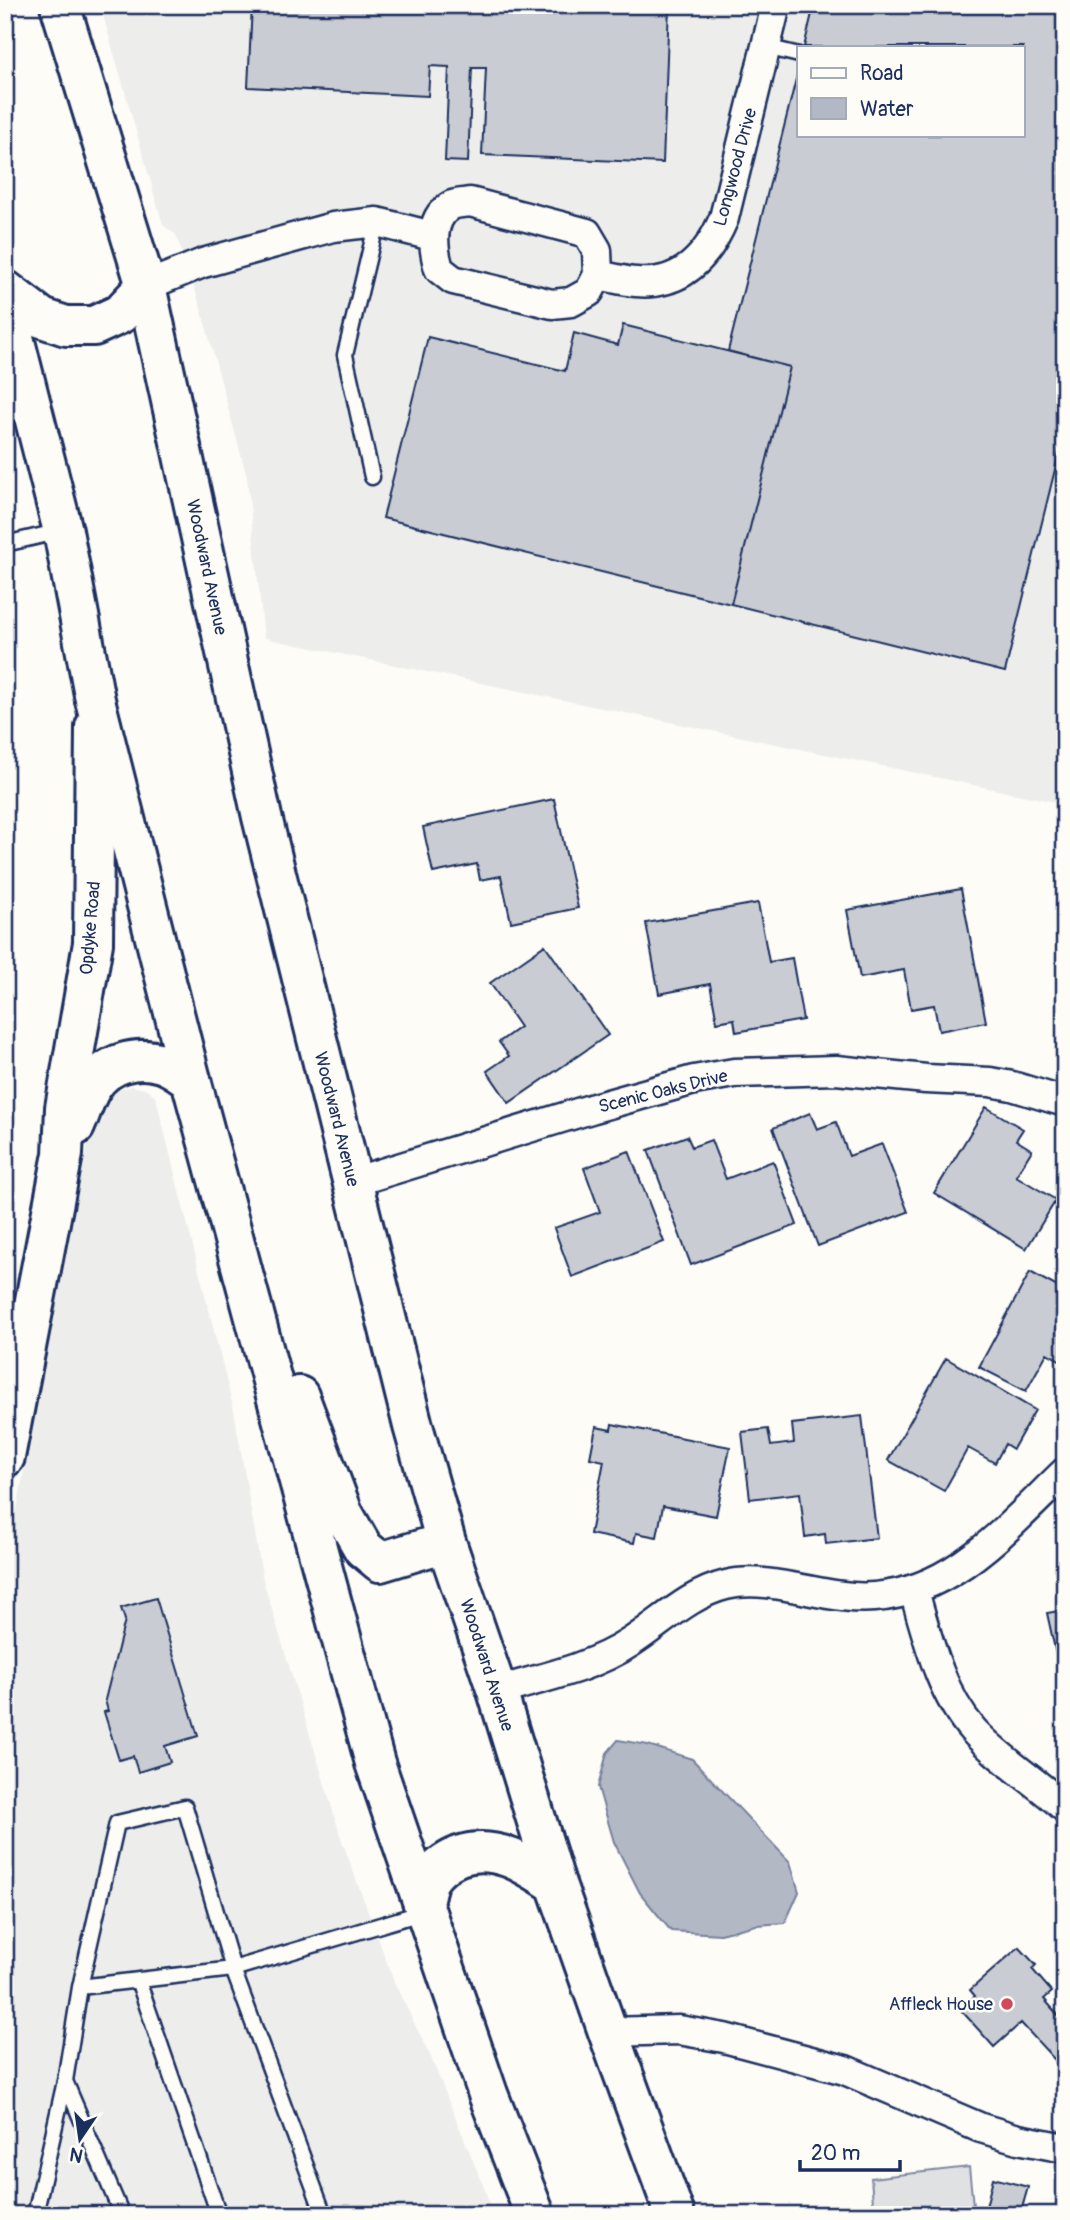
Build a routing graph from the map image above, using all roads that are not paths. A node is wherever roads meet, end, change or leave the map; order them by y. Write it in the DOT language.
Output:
graph roads {
  1 [pos="60,5"];
  2 [pos="776,5"];
  3 [pos="766,47"];
  4 [pos="797,55"];
  5 [pos="377,222"];
  6 [pos="432,236"];
  7 [pos="598,275"];
  8 [pos="146,286"];
  9 [pos="5,290"];
  10 [pos="5,302"];
  11 [pos="372,477"];
  12 [pos="63,531"];
  13 [pos="5,544"];
  14 [pos="95,700"];
  15 [pos="191,1080"];
  16 [pos="1065,1102"];
  17 [pos="63,1154"];
  18 [pos="353,1182"];
  19 [pos="222,1195"];
  20 [pos="5,1457"];
  21 [pos="1065,1472"];
  22 [pos="446,1542"];
  23 [pos="914,1591"];
  24 [pos="497,1691"];
  25 [pos="1065,1808"];
  26 [pos="556,1884"];
  27 [pos="424,1907"];
  28 [pos="233,1969"];
  29 [pos="138,1980"];
  30 [pos="80,1987"];
  31 [pos="608,2032"];
  32 [pos="65,2081"];
  33 [pos="1065,2147"];
  34 [pos="35,2215"];
  35 [pos="122,2215"];
  36 [pos="219,2215"];
  37 [pos="324,2215"];
  38 [pos="535,2215"];
  39 [pos="675,2215"];
  1 -- 8 [label="main road, Woodward Avenue"];
  2 -- 3 [label="street, Longwood Drive"];
  3 -- 4 [label="lane"];
  3 -- 7 [label="street, Longwood Drive"];
  5 -- 6 [label="street"];
  5 -- 8 [label="street"];
  5 -- 11 [label="lane"];
  6 -- 7 [label="street"];
  6 -- 7 [label="street"];
  8 -- 9 [label="main road"];
  8 -- 18 [label="main road, Woodward Avenue"];
  10 -- 12 [label="main road"];
  12 -- 13 [label="lane"];
  12 -- 14 [label="main road"];
  14 -- 15 [label="main road"];
  14 -- 17 [label="main road, Opdyke Road"];
  15 -- 17 [label="main road, Opdyke Road"];
  15 -- 19 [label="main road"];
  16 -- 18 [label="street, Scenic Oaks Drive"];
  17 -- 20 [label="main road, Opdyke Road"];
  18 -- 22 [label="main road, Woodward Avenue"];
  19 -- 22 [label="main road"];
  19 -- 27 [label="main road"];
  21 -- 23 [label="street"];
  22 -- 24 [label="main road, Woodward Avenue"];
  23 -- 24 [label="street"];
  23 -- 25 [label="street"];
  24 -- 26 [label="main road, Woodward Avenue"];
  26 -- 27 [label="main road"];
  26 -- 31 [label="main road, Woodward Avenue"];
  27 -- 28 [label="lane"];
  27 -- 38 [label="main road"];
  28 -- 29 [label="lane"];
  28 -- 30 [label="lane"];
  28 -- 37 [label="lane"];
  29 -- 30 [label="lane"];
  29 -- 36 [label="lane"];
  30 -- 32 [label="lane"];
  31 -- 33 [label="street"];
  31 -- 39 [label="main road, Woodward Avenue"];
  32 -- 34 [label="lane"];
  32 -- 35 [label="lane"];
}
